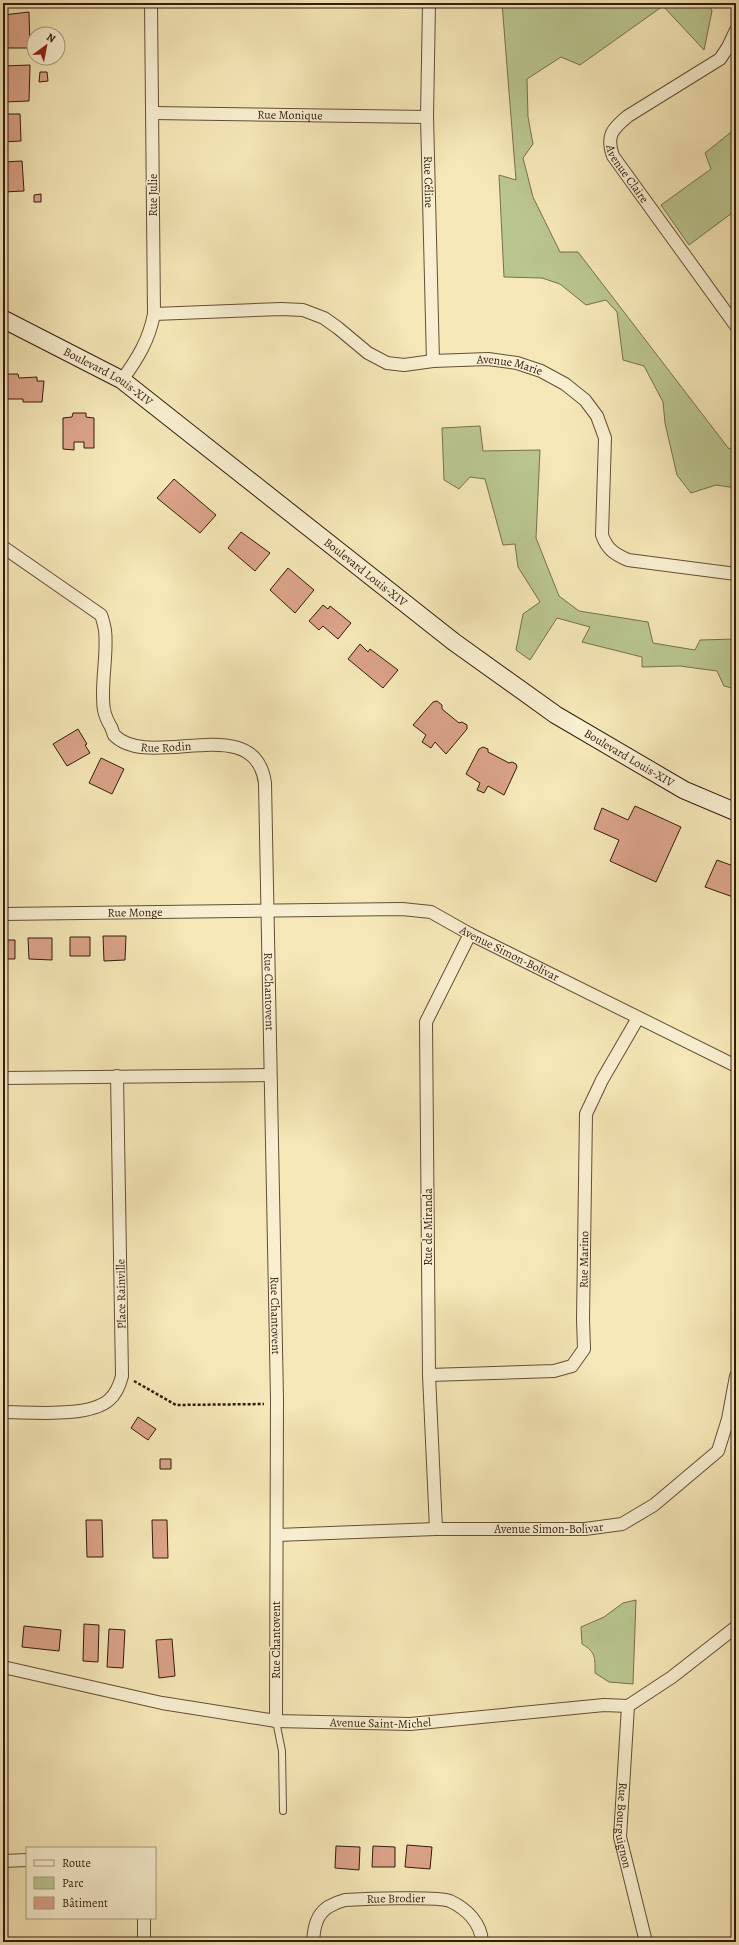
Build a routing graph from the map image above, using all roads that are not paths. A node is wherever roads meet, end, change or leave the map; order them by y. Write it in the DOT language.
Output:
graph roads {
  1 [pos="151,3"];
  2 [pos="429,3"];
  3 [pos="736,30"];
  4 [pos="153,113"];
  5 [pos="427,117"];
  6 [pos="154,314"];
  7 [pos="3,319"];
  8 [pos="736,326"];
  9 [pos="433,361"];
  10 [pos="122,380"];
  11 [pos="3,547"];
  12 [pos="736,574"];
  13 [pos="736,812"];
  14 [pos="267,911"];
  15 [pos="3,914"];
  16 [pos="470,934"];
  17 [pos="638,1018"];
  18 [pos="736,1066"];
  19 [pos="270,1075"];
  20 [pos="117,1076"];
  21 [pos="3,1078"];
  22 [pos="429,1375"];
  23 [pos="736,1376"];
  24 [pos="3,1412"];
  25 [pos="436,1529"];
  26 [pos="277,1535"];
  27 [pos="736,1627"];
  28 [pos="3,1667"];
  29 [pos="628,1706"];
  30 [pos="276,1721"];
  31 [pos="283,1810"];
  32 [pos="26,1860"];
  33 [pos="3,1861"];
  34 [pos="144,1919"];
  35 [pos="144,1942"];
  36 [pos="313,1942"];
  37 [pos="482,1942"];
  38 [pos="646,1942"];
  1 -- 4 [label="street, Rue Julie"];
  2 -- 5 [label="street, Rue Céline"];
  3 -- 8 [label="street, Avenue Claire"];
  4 -- 5 [label="street, Rue Monique"];
  4 -- 6 [label="street, Rue Julie"];
  5 -- 9 [label="street, Rue Céline"];
  6 -- 9 [label="street, Avenue Marie"];
  6 -- 10 [label="street, Rue Julie"];
  7 -- 10 [label="main road, Boulevard Louis-XIV"];
  9 -- 12 [label="street, Avenue Marie"];
  10 -- 13 [label="main road, Boulevard Louis-XIV"];
  11 -- 14 [label="street, Rue Rodin"];
  14 -- 15 [label="street, Rue Monge"];
  14 -- 16 [label="street, Avenue Simon-Bolivar"];
  14 -- 19 [label="street, Rue Chantovent"];
  16 -- 17 [label="street, Avenue Simon-Bolivar"];
  16 -- 22 [label="street, Rue de Miranda"];
  17 -- 18 [label="street, Avenue Simon-Bolivar"];
  17 -- 22 [label="street, Rue Marino"];
  19 -- 20 [label="street"];
  19 -- 26 [label="street, Rue Chantovent"];
  20 -- 21 [label="street"];
  20 -- 24 [label="street, Place Rainville"];
  22 -- 25 [label="street, Rue de Miranda"];
  23 -- 25 [label="street, Avenue Simon-Bolivar"];
  25 -- 26 [label="street, Avenue Simon-Bolivar"];
  26 -- 30 [label="street, Rue Chantovent"];
  27 -- 29 [label="street"];
  28 -- 30 [label="street, Avenue Saint-Michel"];
  29 -- 30 [label="street, Avenue Saint-Michel"];
  29 -- 38 [label="street, Rue Bourguignon"];
  30 -- 31 [label="lane"];
  32 -- 33 [label="street"];
  34 -- 35 [label="street"];
  36 -- 37 [label="street, Rue Brodier"];
}
